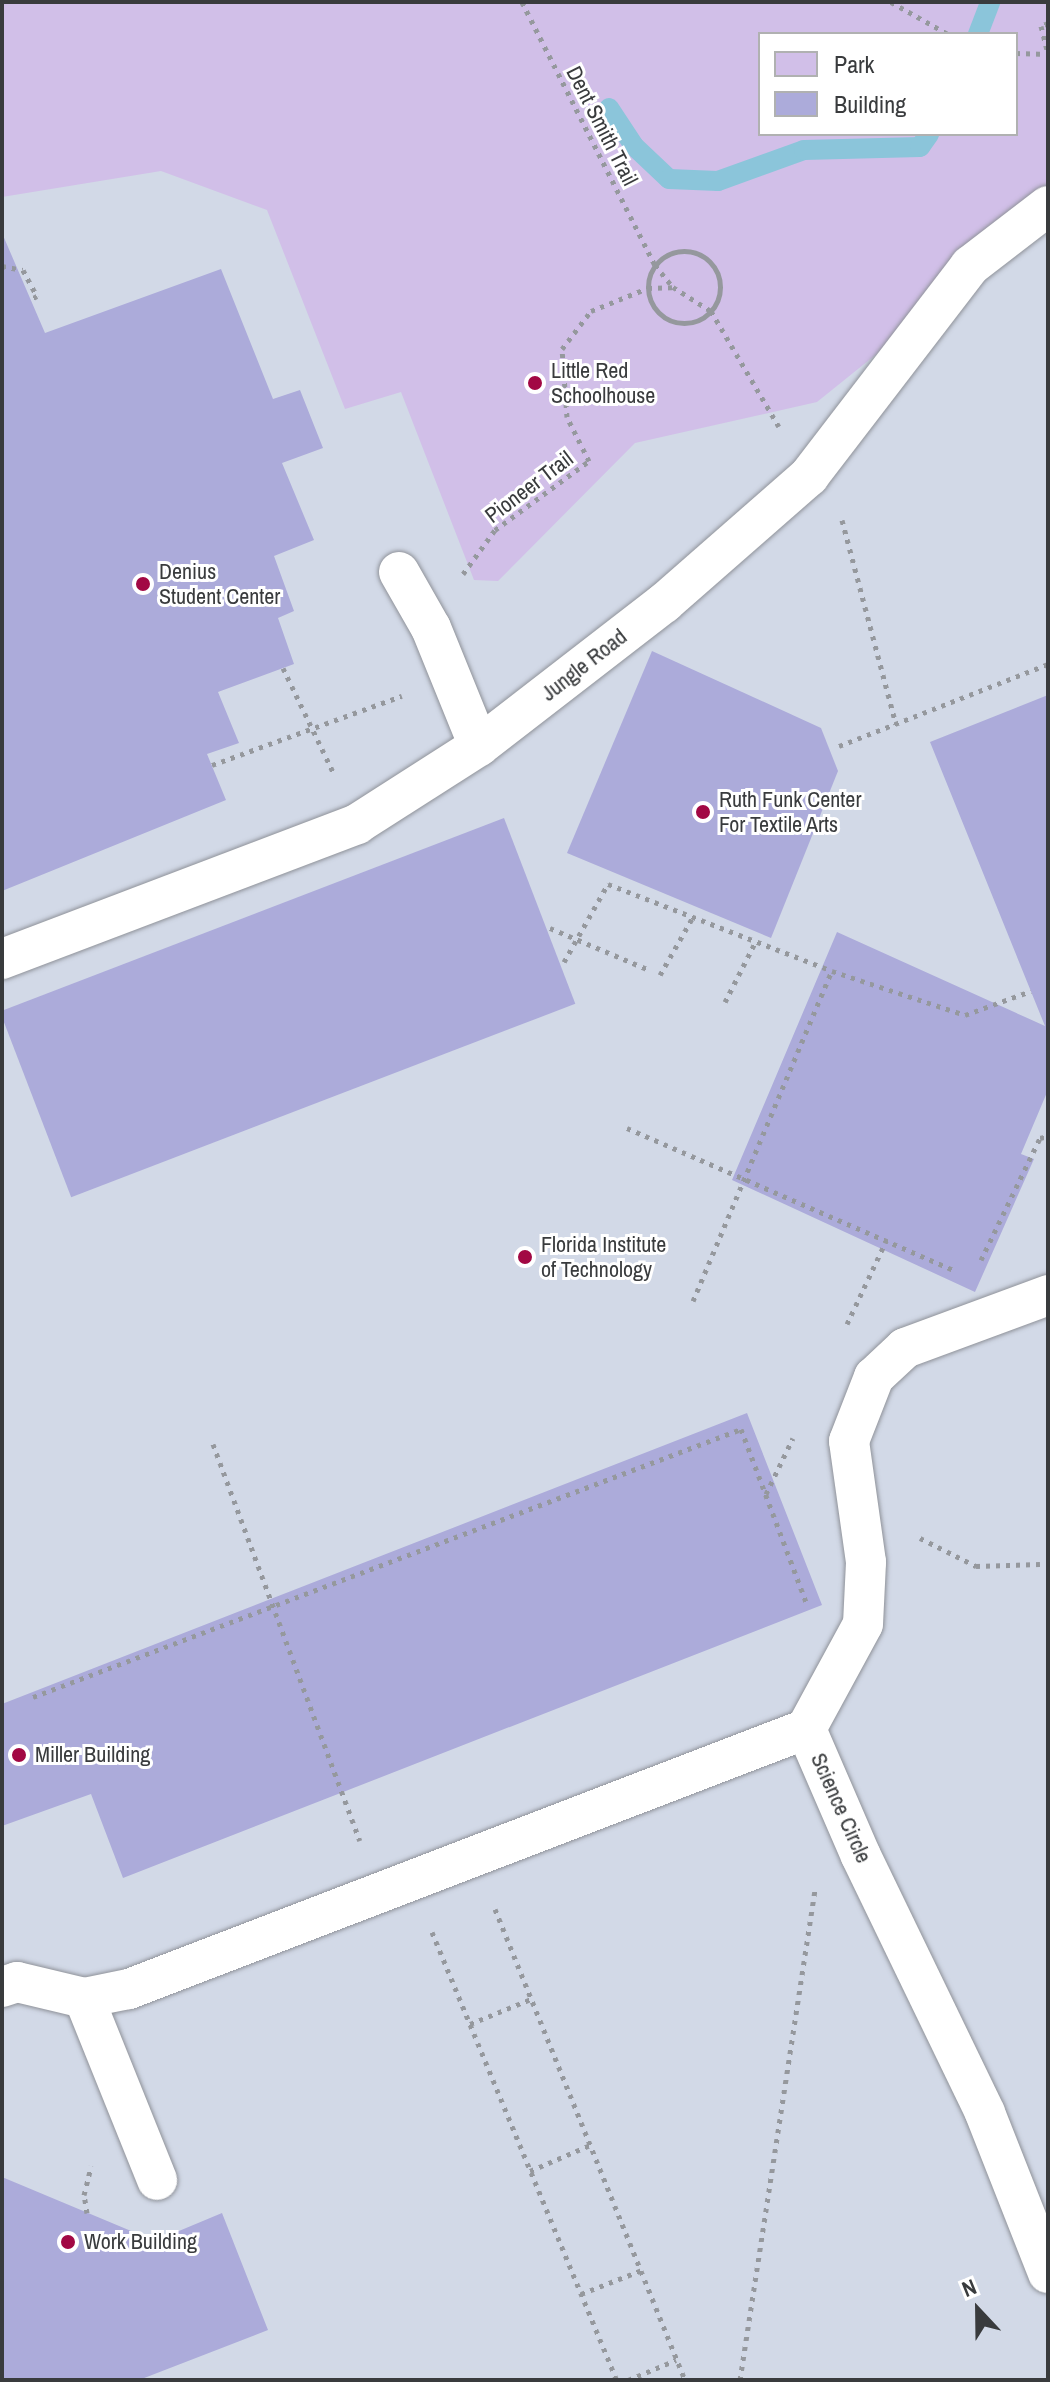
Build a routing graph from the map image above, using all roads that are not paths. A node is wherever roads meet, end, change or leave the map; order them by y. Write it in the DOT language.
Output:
graph roads {
  1 [pos="1048,206"];
  2 [pos="399,572"];
  3 [pos="479,746"];
  4 [pos="2,959"];
  5 [pos="1048,1295"];
  6 [pos="806,1729"];
  7 [pos="2,1987"];
  8 [pos="84,1998"];
  9 [pos="157,2180"];
  10 [pos="1048,2273"];
  1 -- 3 [label="lane, Jungle Road"];
  2 -- 3 [label="lane"];
  3 -- 4 [label="lane, Jungle Road"];
  5 -- 6 [label="lane, Science Circle"];
  6 -- 8 [label="lane"];
  6 -- 10 [label="lane, Science Circle"];
  7 -- 8 [label="lane"];
  8 -- 9 [label="lane"];
}
